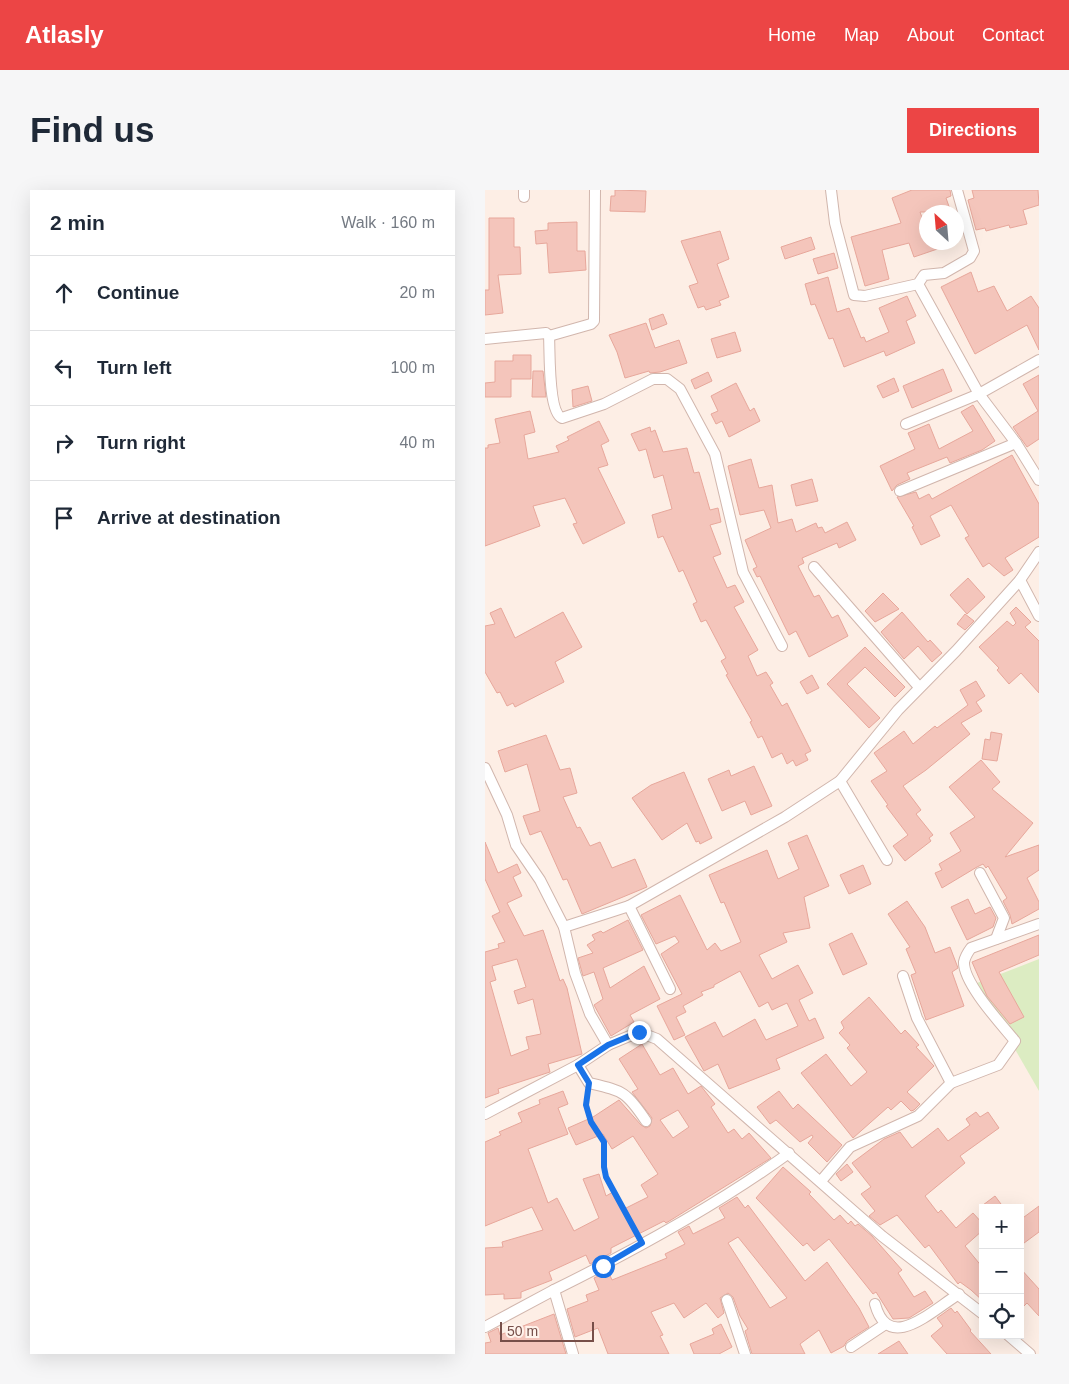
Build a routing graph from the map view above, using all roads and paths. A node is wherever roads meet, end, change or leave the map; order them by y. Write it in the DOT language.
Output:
graph roads {
  1 [pos="595,190"];
  2 [pos="831,190"];
  3 [pos="957,190"];
  4 [pos="918,284"];
  5 [pos="549,336"];
  6 [pos="485,339"];
  7 [pos="1039,360"];
  8 [pos="979,394"];
  9 [pos="906,424"];
  10 [pos="1016,443"];
  11 [pos="1039,480"];
  12 [pos="901,491"];
  13 [pos="1039,552"];
  14 [pos="814,567"];
  15 [pos="1020,580"];
  16 [pos="1039,616"];
  17 [pos="782,646"];
  18 [pos="919,687"];
  19 [pos="485,770"];
  20 [pos="840,781"];
  21 [pos="887,860"];
  22 [pos="980,873"];
  23 [pos="629,906"];
  24 [pos="1039,924"];
  25 [pos="565,927"];
  26 [pos="996,939"];
  27 [pos="903,976"];
  28 [pos="669,989"];
  29 [pos="608,1045"];
  30 [pos="578,1065"];
  31 [pos="589,1083"];
  32 [pos="951,1083"];
  33 [pos="485,1114"];
  34 [pos="646,1121"];
  35 [pos="789,1153"];
  36 [pos="821,1181"];
  37 [pos="642,1243"];
  38 [pos="554,1290"];
  39 [pos="959,1294"];
  40 [pos="727,1300"];
  41 [pos="875,1304"];
  42 [pos="979,1311"];
  43 [pos="884,1325"];
  44 [pos="485,1328"];
  45 [pos="1012,1339"];
  46 [pos="851,1346"];
  47 [pos="573,1354"];
  48 [pos="745,1354"];
  49 [pos="1030,1354"];
  1 -- 5 [label="street"];
  2 -- 4 [label="street"];
  3 -- 4 [label="street"];
  4 -- 8 [label="street"];
  5 -- 6 [label="street"];
  5 -- 17 [label="street"];
  7 -- 8 [label="street"];
  8 -- 9 [label="street"];
  8 -- 10 [label="street"];
  10 -- 11 [label="street"];
  10 -- 12 [label="street"];
  13 -- 15 [label="street"];
  14 -- 18 [label="street"];
  15 -- 16 [label="street"];
  15 -- 18 [label="street"];
  18 -- 20 [label="street"];
  19 -- 25 [label="street"];
  20 -- 21 [label="street"];
  20 -- 23 [label="street"];
  22 -- 26 [label="street"];
  23 -- 25 [label="street"];
  23 -- 28 [label="street"];
  24 -- 26 [label="street"];
  25 -- 29 [label="street"];
  26 -- 32 [label="street"];
  27 -- 32 [label="street"];
  29 -- 30 [label="street"];
  29 -- 35 [label="street"];
  30 -- 31 [label="street"];
  30 -- 33 [label="street"];
  31 -- 34 [label="street"];
  31 -- 37 [label="path"];
  32 -- 36 [label="street"];
  35 -- 36 [label="street"];
  35 -- 37 [label="street"];
  36 -- 39 [label="street"];
  37 -- 38 [label="street"];
  38 -- 44 [label="street"];
  38 -- 47 [label="street"];
  39 -- 42 [label="street"];
  39 -- 43 [label="street"];
  40 -- 48 [label="street"];
  41 -- 43 [label="street"];
  43 -- 46 [label="street"];
  45 -- 49 [label="street"];
}
